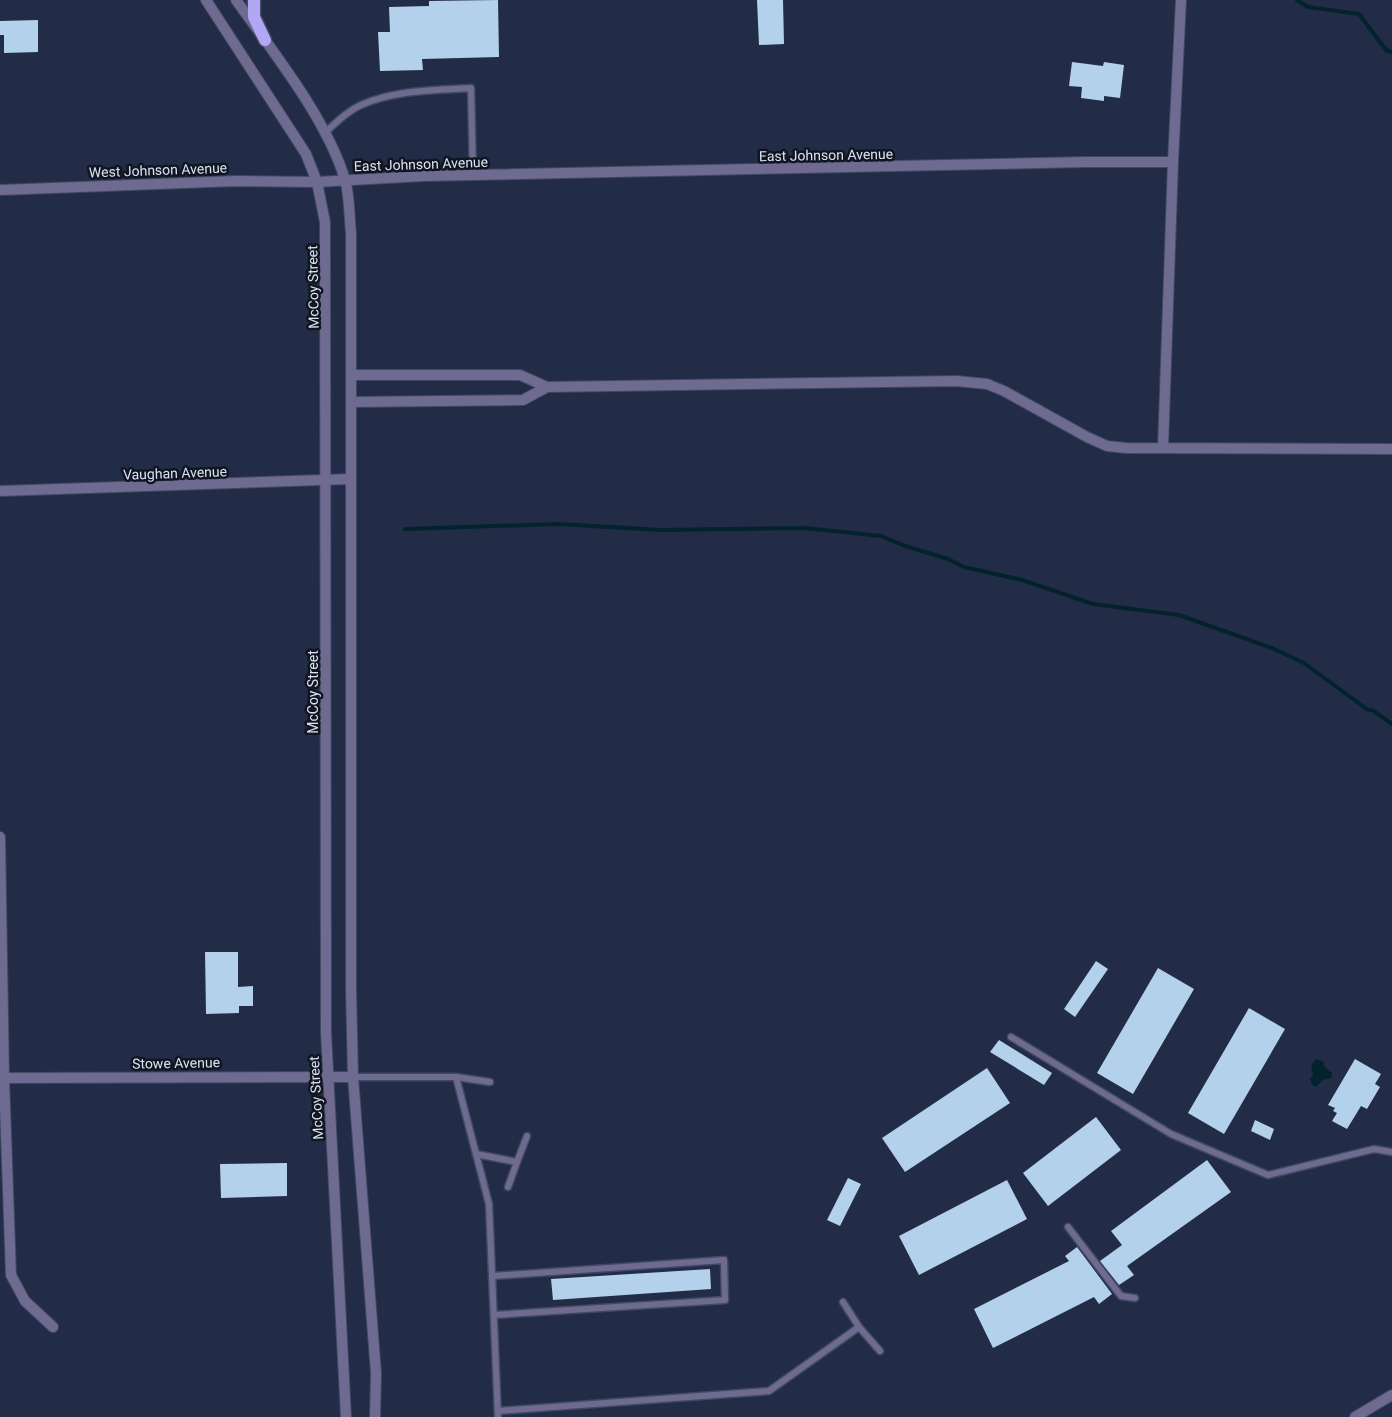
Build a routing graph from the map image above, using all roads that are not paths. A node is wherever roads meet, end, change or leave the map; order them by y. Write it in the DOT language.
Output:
graph roads {
  1 [pos="206,0"];
  2 [pos="236,0"];
  3 [pos="254,0"];
  4 [pos="1182,0"];
  5 [pos="265,40"];
  6 [pos="325,133"];
  7 [pos="1172,162"];
  8 [pos="473,176"];
  9 [pos="345,180"];
  10 [pos="317,182"];
  11 [pos="0,190"];
  12 [pos="351,375"];
  13 [pos="547,387"];
  14 [pos="351,402"];
  15 [pos="1163,448"];
  16 [pos="1392,449"];
  17 [pos="327,479"];
  18 [pos="351,479"];
  19 [pos="0,492"];
  20 [pos="0,837"];
  21 [pos="1011,1037"];
  22 [pos="328,1076"];
  23 [pos="353,1077"];
  24 [pos="456,1077"];
  25 [pos="2,1078"];
  26 [pos="490,1082"];
  27 [pos="527,1136"];
  28 [pos="1392,1152"];
  29 [pos="476,1154"];
  30 [pos="517,1162"];
  31 [pos="508,1187"];
  32 [pos="1068,1227"];
  33 [pos="492,1276"];
  34 [pos="1135,1298"];
  35 [pos="843,1302"];
  36 [pos="494,1315"];
  37 [pos="52,1327"];
  38 [pos="859,1327"];
  39 [pos="880,1351"];
  40 [pos="1392,1395"];
  41 [pos="498,1414"];
  42 [pos="346,1417"];
  43 [pos="375,1417"];
  44 [pos="1356,1417"];
  1 -- 10 [label="street, McCoy Street"];
  2 -- 5 [label="street"];
  3 -- 5 [label="main road"];
  4 -- 7 [label="street"];
  5 -- 6 [label="street"];
  6 -- 8 [label="lane"];
  6 -- 9 [label="street"];
  7 -- 8 [label="street, East Johnson Avenue"];
  7 -- 15 [label="street"];
  8 -- 9 [label="street, East Johnson Avenue"];
  9 -- 10 [label="street, East Johnson Avenue"];
  9 -- 12 [label="street"];
  10 -- 11 [label="street, West Johnson Avenue"];
  10 -- 17 [label="street, McCoy Street"];
  12 -- 13 [label="street"];
  12 -- 14 [label="street"];
  13 -- 14 [label="street"];
  13 -- 15 [label="street"];
  14 -- 18 [label="street"];
  15 -- 16 [label="street"];
  17 -- 18 [label="street, Vaughan Avenue"];
  17 -- 19 [label="street, Vaughan Avenue"];
  17 -- 22 [label="street, McCoy Street"];
  18 -- 23 [label="street"];
  20 -- 25 [label="street"];
  21 -- 28 [label="lane"];
  22 -- 23 [label="street, Stowe Avenue"];
  22 -- 25 [label="street, Stowe Avenue"];
  22 -- 42 [label="street, McCoy Street"];
  23 -- 24 [label="lane"];
  23 -- 43 [label="street"];
  24 -- 26 [label="lane"];
  24 -- 29 [label="lane"];
  25 -- 37 [label="street"];
  27 -- 30 [label="lane"];
  29 -- 30 [label="lane"];
  29 -- 33 [label="lane"];
  30 -- 31 [label="lane"];
  32 -- 34 [label="lane"];
  33 -- 36 [label="lane"];
  33 -- 36 [label="lane"];
  35 -- 38 [label="lane"];
  36 -- 41 [label="lane"];
  38 -- 39 [label="lane"];
  38 -- 41 [label="lane"];
  40 -- 44 [label="street"];
}
